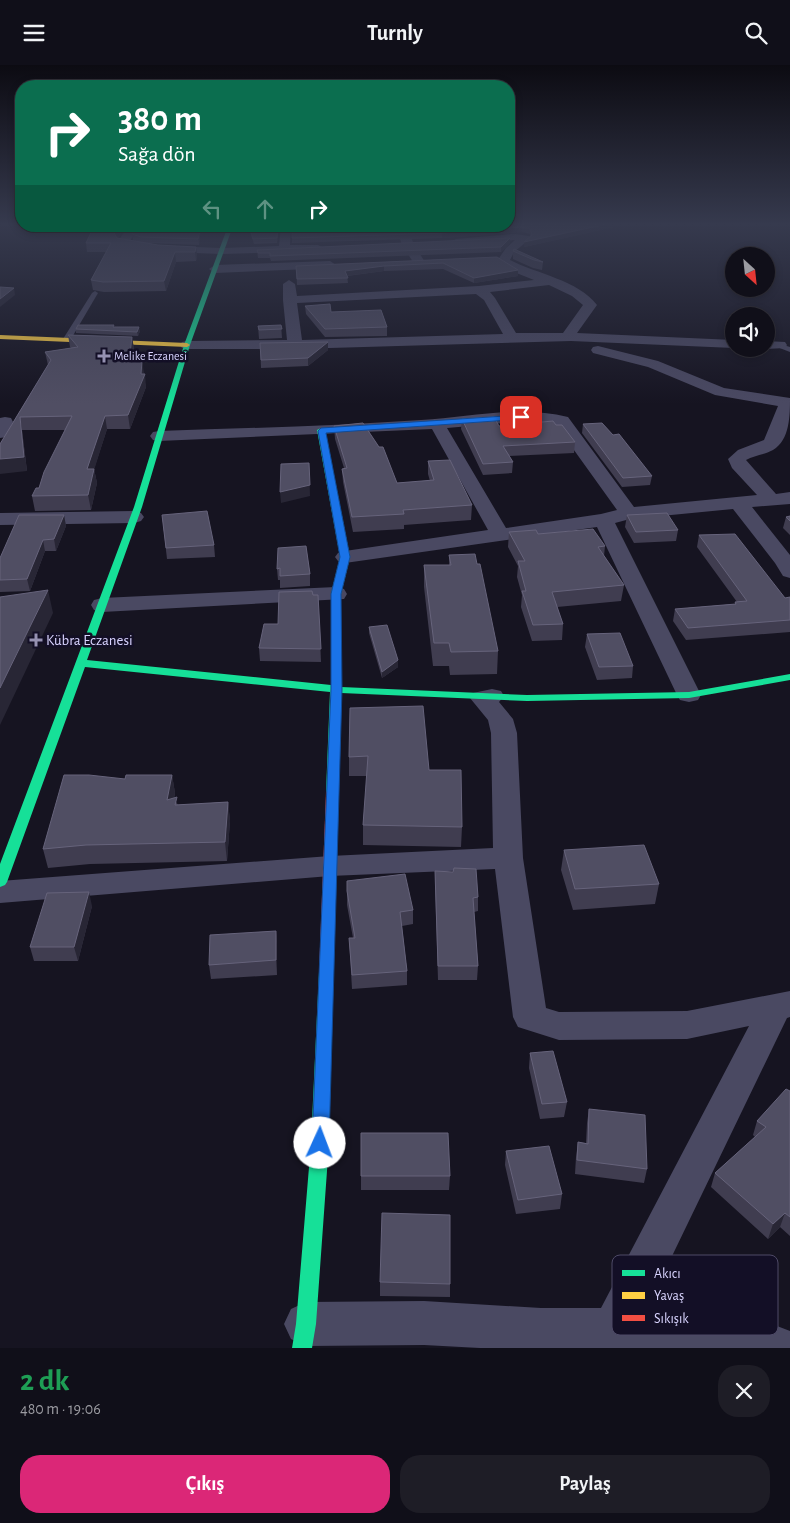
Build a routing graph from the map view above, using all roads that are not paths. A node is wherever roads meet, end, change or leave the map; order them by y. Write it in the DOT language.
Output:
graph roads {
  1 [pos="210,284"];
  2 [pos="289,284"];
  3 [pos="525,284"];
  4 [pos="557,284"];
  5 [pos="479,289"];
  6 [pos="95,293"];
  7 [pos="289,300"];
  8 [pos="0,337"];
  9 [pos="550,337"];
  10 [pos="512,338"];
  11 [pos="566,338"];
  12 [pos="67,339"];
  13 [pos="725,344"];
  14 [pos="187,345"];
  15 [pos="295,345"];
  16 [pos="788,403"];
  17 [pos="437,424"];
  18 [pos="321,431"];
  19 [pos="160,436"];
  20 [pos="781,499"];
  21 [pos="739,504"];
  22 [pos="629,513"];
  23 [pos="134,517"];
  24 [pos="0,519"];
  25 [pos="602,520"];
  26 [pos="500,535"];
  27 [pos="345,557"];
  28 [pos="790,572"];
  29 [pos="336,594"];
  30 [pos="102,605"];
  31 [pos="80,663"];
  32 [pos="790,677"];
  33 [pos="336,689"];
  34 [pos="690,695"];
  35 [pos="492,696"];
  36 [pos="508,858"];
  37 [pos="330,866"];
  38 [pos="0,882"];
  39 [pos="0,892"];
  40 [pos="783,1005"];
  41 [pos="653,1255"];
  42 [pos="612,1331"];
  43 [pos="652,1335"];
  44 [pos="304,1336"];
  45 [pos="777,1348"];
  1 -- 14 [label="street"];
  2 -- 7 [label="street"];
  3 -- 5 [label="street"];
  4 -- 11 [label="street"];
  5 -- 7 [label="street"];
  5 -- 10 [label="street"];
  6 -- 12 [label="lane"];
  7 -- 15 [label="street"];
  8 -- 12 [label="street"];
  9 -- 10 [label="street"];
  9 -- 11 [label="street"];
  9 -- 16 [label="street"];
  10 -- 15 [label="street"];
  11 -- 13 [label="street"];
  12 -- 14 [label="street"];
  14 -- 15 [label="street"];
  14 -- 19 [label="street"];
  16 -- 20 [label="street"];
  17 -- 18 [label="street"];
  17 -- 22 [label="street"];
  17 -- 26 [label="street"];
  18 -- 19 [label="street"];
  18 -- 27 [label="street"];
  19 -- 23 [label="street"];
  20 -- 21 [label="street"];
  21 -- 22 [label="street"];
  21 -- 28 [label="street"];
  22 -- 25 [label="street"];
  23 -- 24 [label="street"];
  23 -- 30 [label="street"];
  25 -- 26 [label="street"];
  25 -- 34 [label="street"];
  26 -- 27 [label="street"];
  27 -- 29 [label="street"];
  29 -- 30 [label="street"];
  29 -- 33 [label="street"];
  30 -- 31 [label="street"];
  31 -- 33 [label="street"];
  31 -- 38 [label="street"];
  32 -- 34 [label="street"];
  33 -- 35 [label="street"];
  33 -- 37 [label="street"];
  34 -- 35 [label="street"];
  35 -- 36 [label="street"];
  36 -- 37 [label="street"];
  36 -- 40 [label="street"];
  37 -- 39 [label="street"];
  37 -- 44 [label="street"];
  40 -- 41 [label="street"];
  42 -- 44 [label="street"];
  43 -- 45 [label="street"];
}
